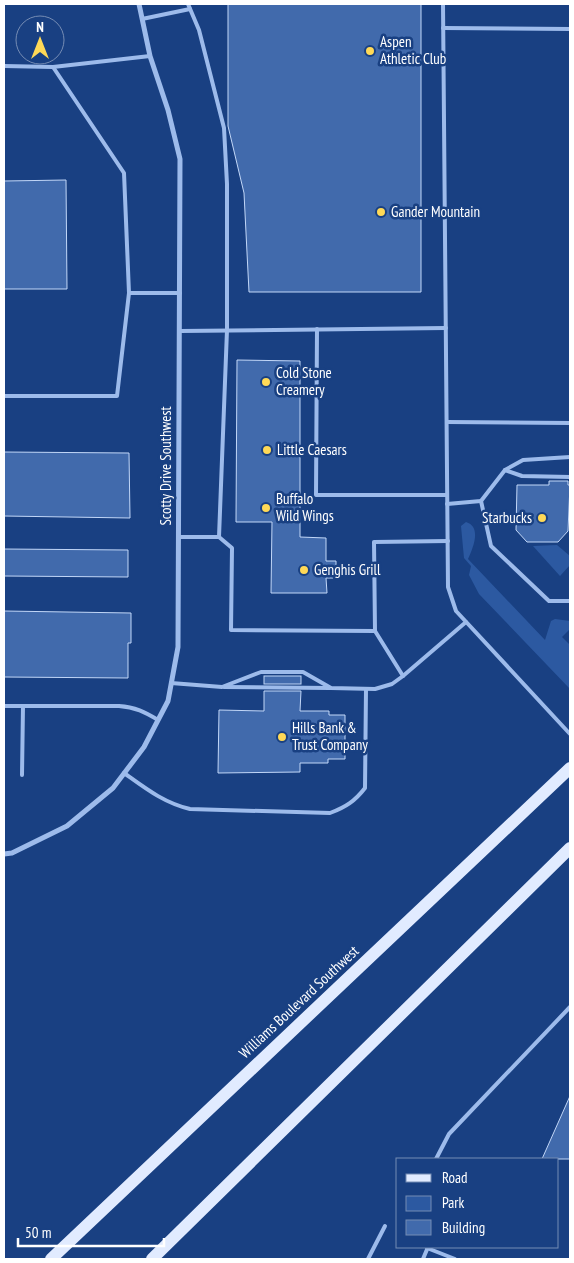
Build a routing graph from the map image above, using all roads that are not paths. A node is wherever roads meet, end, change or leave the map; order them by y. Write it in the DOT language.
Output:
graph roads {
  1 [pos="139,4"];
  2 [pos="188,4"];
  3 [pos="443,4"];
  4 [pos="190,9"];
  5 [pos="142,19"];
  6 [pos="443,28"];
  7 [pos="570,29"];
  8 [pos="150,56"];
  9 [pos="4,66"];
  10 [pos="53,67"];
  11 [pos="128,293"];
  12 [pos="180,293"];
  13 [pos="446,328"];
  14 [pos="317,329"];
  15 [pos="227,330"];
  16 [pos="180,331"];
  17 [pos="4,396"];
  18 [pos="447,422"];
  19 [pos="570,423"];
  20 [pos="570,457"];
  21 [pos="505,470"];
  22 [pos="570,477"];
  23 [pos="448,495"];
  24 [pos="481,501"];
  25 [pos="448,504"];
  26 [pos="178,537"];
  27 [pos="218,537"];
  28 [pos="448,542"];
  29 [pos="570,601"];
  30 [pos="466,622"];
  31 [pos="375,631"];
  32 [pos="403,676"];
  33 [pos="172,683"];
  34 [pos="222,687"];
  35 [pos="331,688"];
  36 [pos="366,689"];
  37 [pos="4,706"];
  38 [pos="23,706"];
  39 [pos="158,720"];
  40 [pos="570,734"];
  41 [pos="570,768"];
  42 [pos="124,773"];
  43 [pos="22,775"];
  44 [pos="570,848"];
  45 [pos="4,854"];
  46 [pos="570,1007"];
  47 [pos="437,1158"];
  48 [pos="385,1226"];
  49 [pos="429,1248"];
  50 [pos="50,1259"];
  51 [pos="152,1259"];
  52 [pos="368,1259"];
  53 [pos="455,1259"];
  1 -- 5 [label="street, Scotty Drive Southwest"];
  2 -- 4 [label="lane"];
  3 -- 6 [label="lane"];
  4 -- 5 [label="lane"];
  4 -- 15 [label="lane"];
  5 -- 8 [label="street, Scotty Drive Southwest"];
  6 -- 7 [label="lane"];
  6 -- 13 [label="lane"];
  8 -- 10 [label="lane"];
  8 -- 12 [label="street, Scotty Drive Southwest"];
  9 -- 10 [label="lane"];
  10 -- 11 [label="lane"];
  11 -- 12 [label="lane"];
  11 -- 17 [label="lane"];
  12 -- 16 [label="street, Scotty Drive Southwest"];
  13 -- 14 [label="lane"];
  13 -- 18 [label="lane"];
  14 -- 15 [label="lane"];
  14 -- 23 [label="lane"];
  15 -- 16 [label="lane"];
  15 -- 27 [label="lane"];
  16 -- 26 [label="street, Scotty Drive Southwest"];
  18 -- 19 [label="lane"];
  18 -- 23 [label="lane"];
  20 -- 21 [label="lane"];
  21 -- 22 [label="lane"];
  21 -- 24 [label="lane"];
  23 -- 25 [label="lane"];
  24 -- 25 [label="lane"];
  24 -- 29 [label="lane"];
  25 -- 28 [label="lane"];
  26 -- 27 [label="lane"];
  26 -- 33 [label="street, Scotty Drive Southwest"];
  27 -- 31 [label="lane"];
  28 -- 30 [label="lane"];
  28 -- 31 [label="lane"];
  30 -- 32 [label="lane"];
  30 -- 40 [label="lane"];
  31 -- 32 [label="lane"];
  32 -- 36 [label="lane"];
  33 -- 34 [label="lane"];
  33 -- 39 [label="street, Scotty Drive Southwest"];
  34 -- 35 [label="lane"];
  34 -- 35 [label="lane"];
  35 -- 36 [label="lane"];
  36 -- 42 [label="lane"];
  37 -- 38 [label="lane"];
  38 -- 39 [label="lane"];
  38 -- 43 [label="lane"];
  39 -- 42 [label="street, Scotty Drive Southwest"];
  41 -- 50 [label="main road, Williams Boulevard Southwest"];
  42 -- 45 [label="street, Scotty Drive Southwest"];
  44 -- 51 [label="main road"];
  46 -- 47 [label="lane"];
  48 -- 52 [label="lane"];
  49 -- 53 [label="lane"];
}
